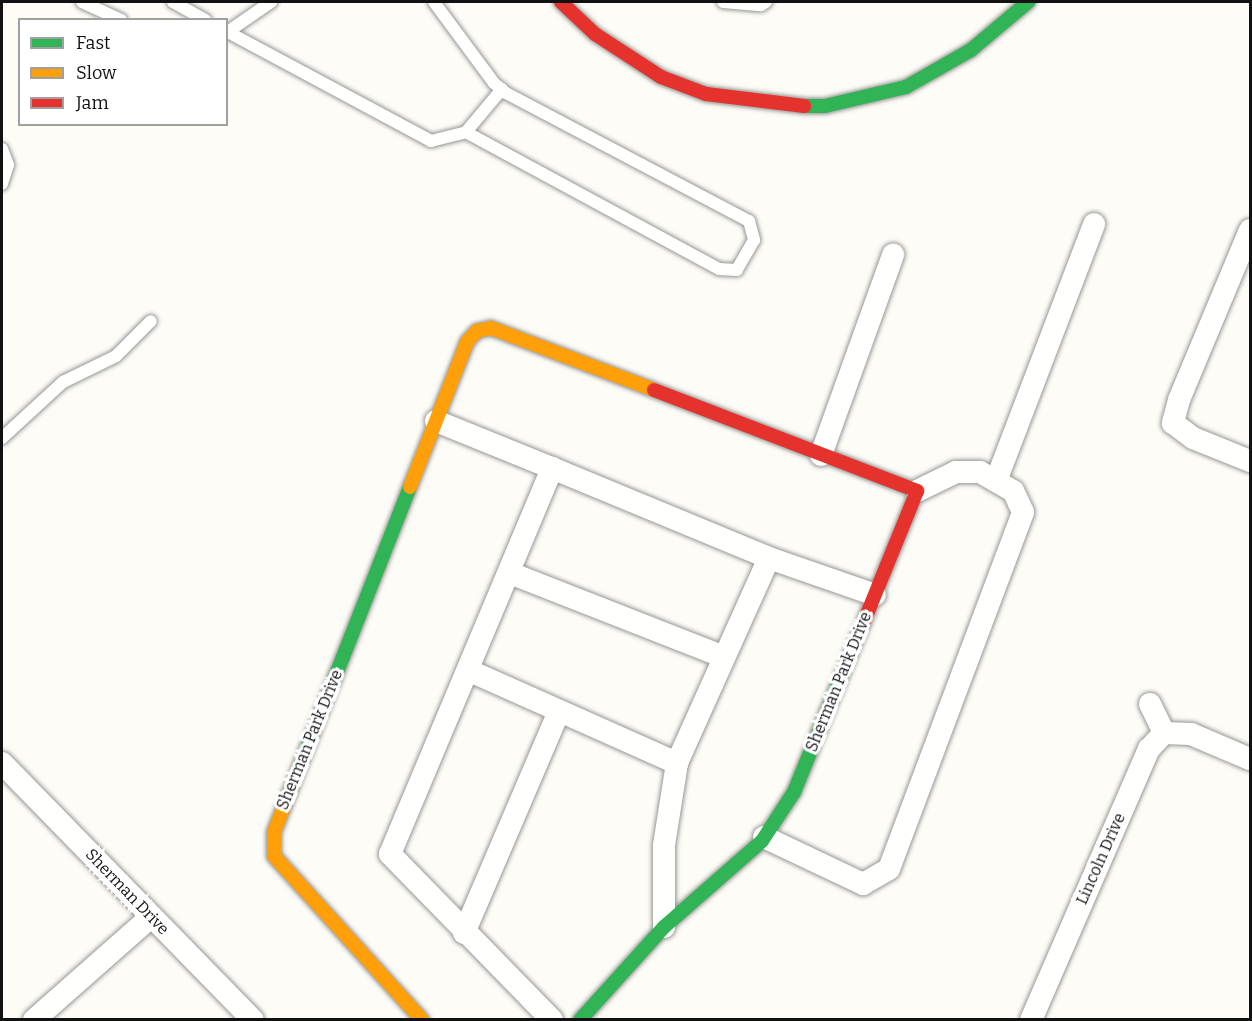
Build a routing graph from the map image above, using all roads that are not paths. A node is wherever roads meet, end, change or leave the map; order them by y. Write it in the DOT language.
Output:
graph roads {
  1 [pos="82,2"];
  2 [pos="173,2"];
  3 [pos="271,2"];
  4 [pos="434,2"];
  5 [pos="561,2"];
  6 [pos="588,2"];
  7 [pos="723,2"];
  8 [pos="766,2"];
  9 [pos="1028,2"];
  10 [pos="576,17"];
  11 [pos="117,18"];
  12 [pos="201,18"];
  13 [pos="228,31"];
  14 [pos="228,33"];
  15 [pos="502,89"];
  16 [pos="466,132"];
  17 [pos="2,149"];
  18 [pos="2,184"];
  19 [pos="1094,224"];
  20 [pos="1251,230"];
  21 [pos="893,255"];
  22 [pos="151,321"];
  23 [pos="436,421"];
  24 [pos="2,438"];
  25 [pos="821,454"];
  26 [pos="1251,461"];
  27 [pos="552,468"];
  28 [pos="996,481"];
  29 [pos="917,491"];
  30 [pos="769,558"];
  31 [pos="510,573"];
  32 [pos="875,595"];
  33 [pos="724,657"];
  34 [pos="470,671"];
  35 [pos="1150,704"];
  36 [pos="559,711"];
  37 [pos="1164,732"];
  38 [pos="1251,759"];
  39 [pos="677,763"];
  40 [pos="6,775"];
  41 [pos="764,837"];
  42 [pos="151,916"];
  43 [pos="664,927"];
  44 [pos="464,933"];
  45 [pos="34,1020"];
  46 [pos="253,1020"];
  47 [pos="422,1020"];
  48 [pos="552,1020"];
  49 [pos="580,1020"];
  50 [pos="1031,1020"];
  1 -- 11 [label="lane"];
  2 -- 12 [label="lane"];
  3 -- 13 [label="lane"];
  4 -- 15 [label="lane"];
  5 -- 10 [label="main road"];
  6 -- 10 [label="lane"];
  7 -- 8 [label="lane"];
  9 -- 10 [label="main road"];
  14 -- 16 [label="lane"];
  15 -- 16 [label="lane"];
  15 -- 16 [label="lane"];
  17 -- 18 [label="lane"];
  19 -- 28 [label="street"];
  20 -- 26 [label="street"];
  21 -- 25 [label="street"];
  22 -- 24 [label="lane"];
  23 -- 25 [label="main road, Sherman Park Drive"];
  23 -- 27 [label="street"];
  23 -- 47 [label="main road, Sherman Park Drive"];
  25 -- 29 [label="main road, Sherman Park Drive"];
  27 -- 30 [label="street"];
  27 -- 31 [label="street"];
  28 -- 29 [label="street"];
  28 -- 41 [label="street"];
  29 -- 32 [label="main road, Sherman Park Drive"];
  30 -- 32 [label="street"];
  30 -- 33 [label="street"];
  31 -- 33 [label="street"];
  31 -- 34 [label="street"];
  32 -- 41 [label="main road, Sherman Park Drive"];
  33 -- 39 [label="street"];
  34 -- 36 [label="street"];
  34 -- 44 [label="street"];
  35 -- 37 [label="street"];
  36 -- 39 [label="street"];
  36 -- 44 [label="street"];
  37 -- 38 [label="street"];
  37 -- 50 [label="street, Lincoln Drive"];
  39 -- 43 [label="street"];
  40 -- 42 [label="street, Sherman Drive"];
  41 -- 43 [label="main road, Sherman Park Drive"];
  42 -- 45 [label="street"];
  42 -- 46 [label="street, Sherman Drive"];
  43 -- 49 [label="main road, Sherman Park Drive"];
  44 -- 48 [label="street"];
}
